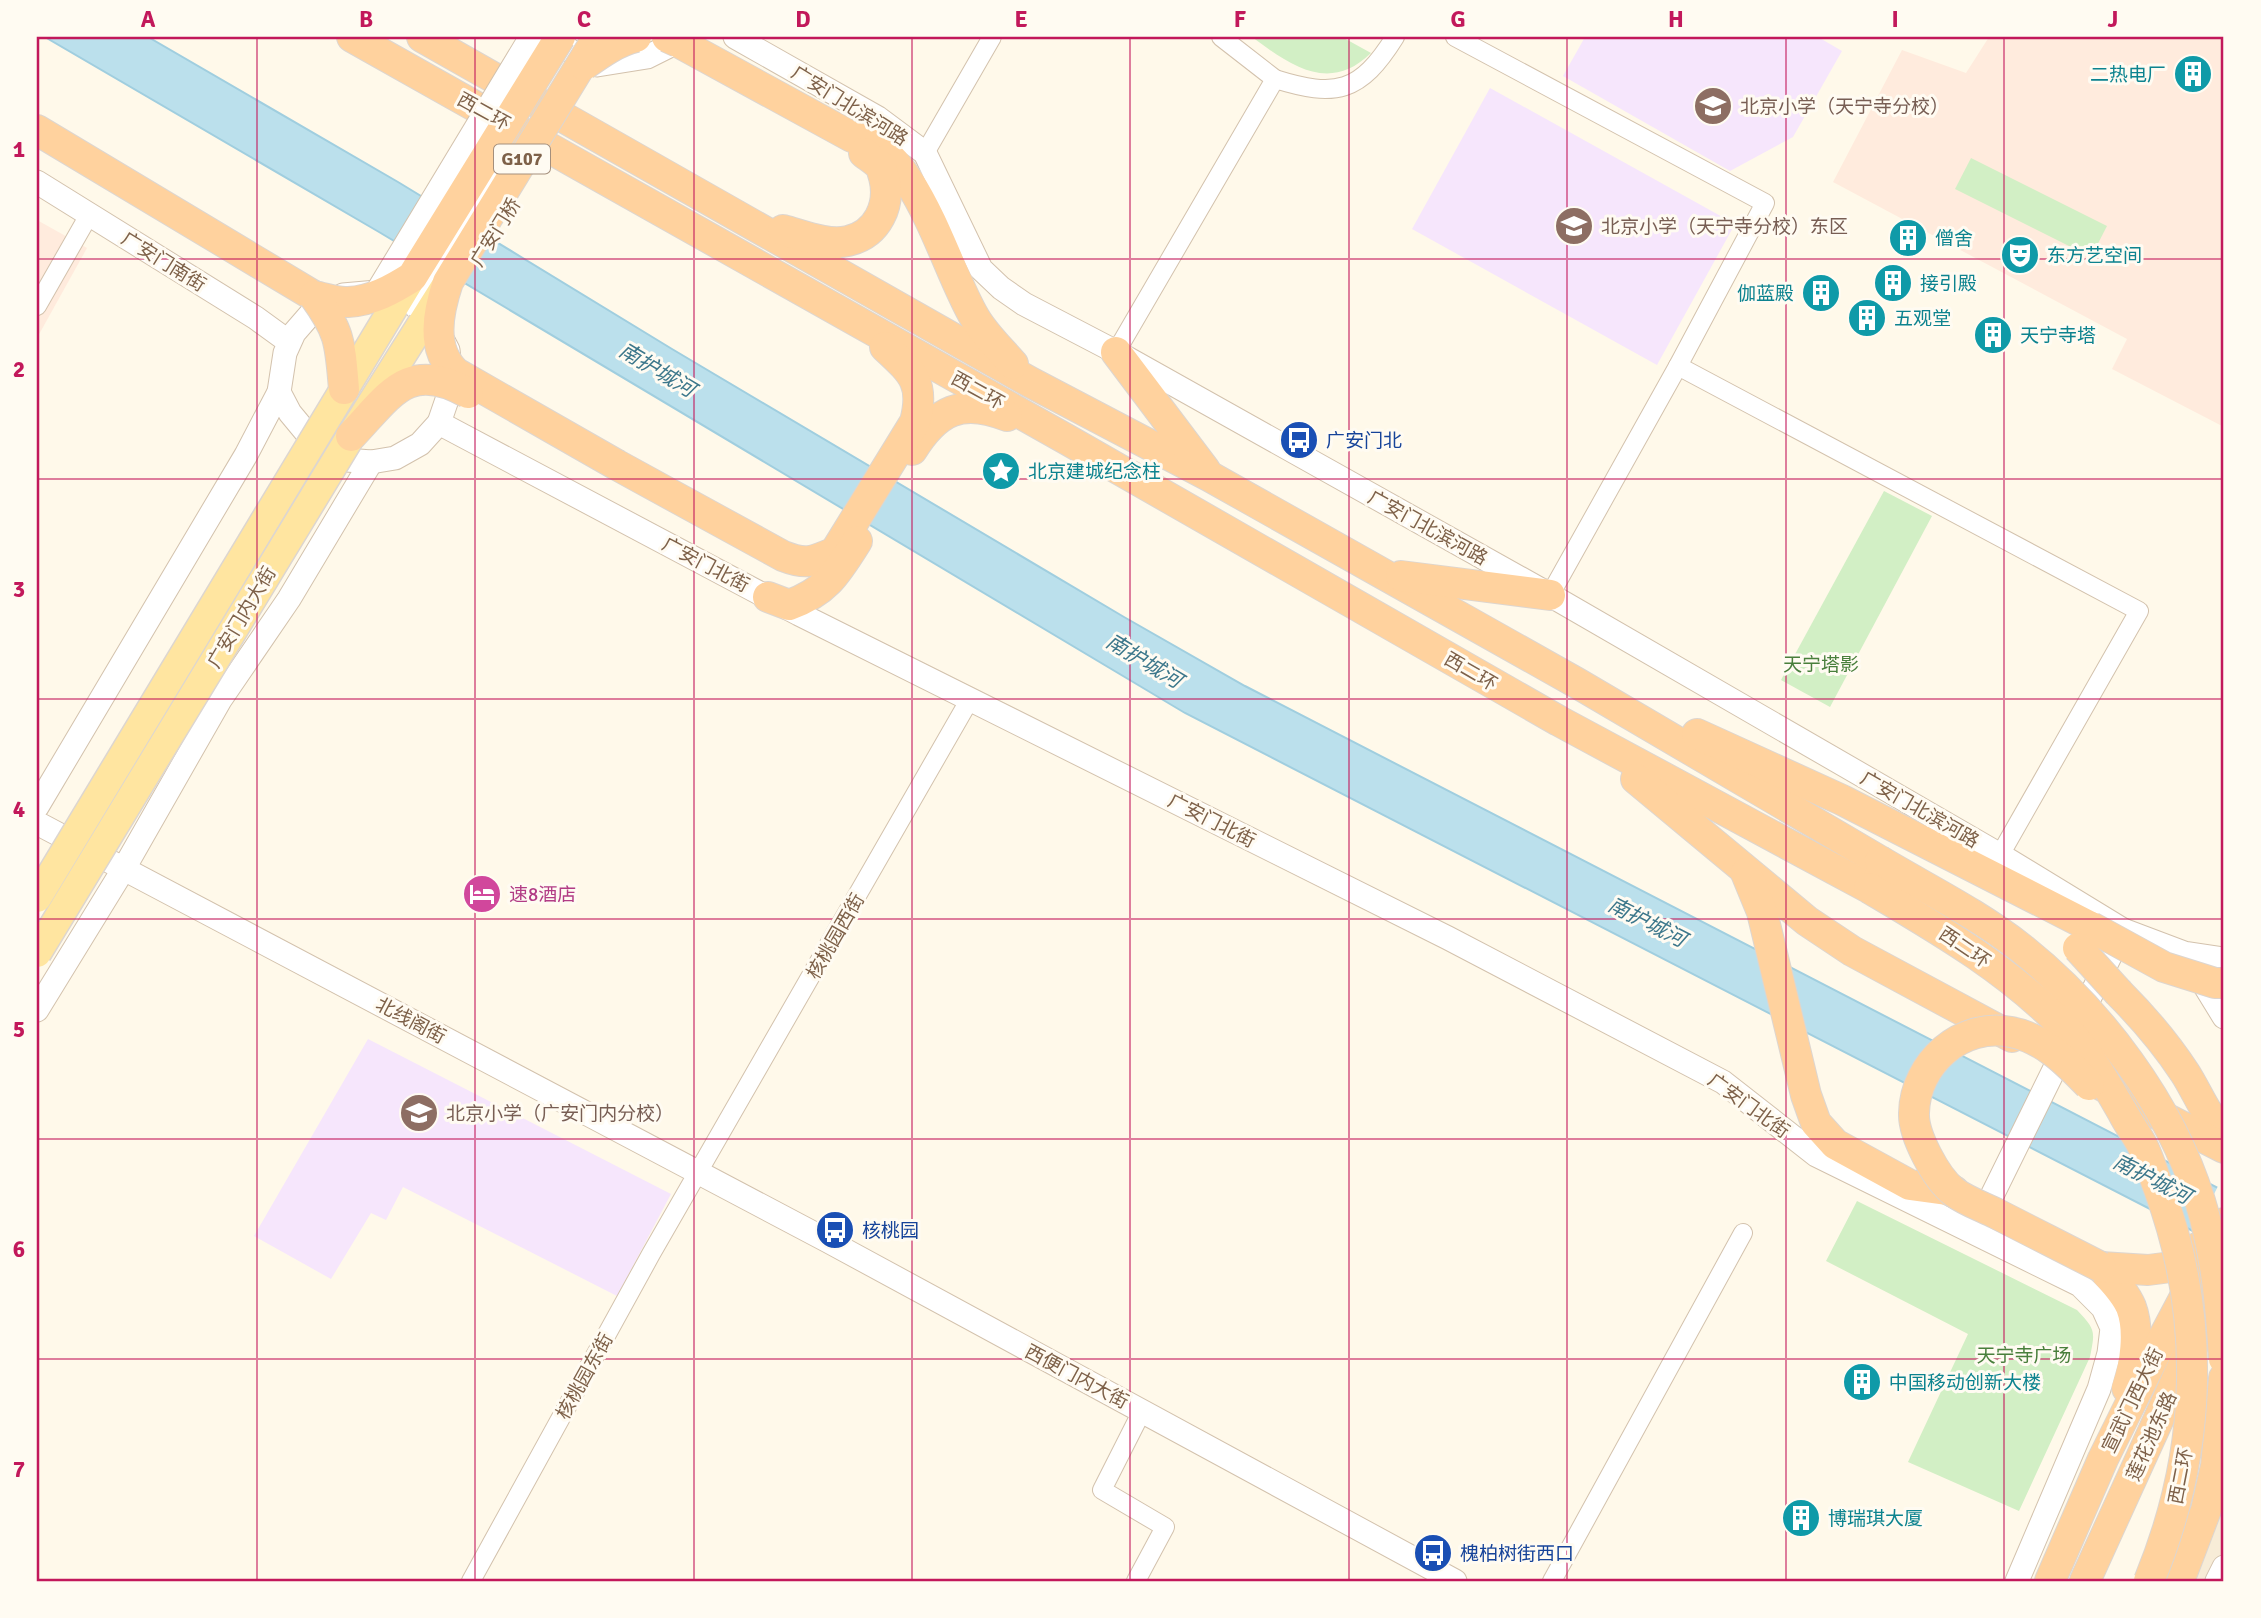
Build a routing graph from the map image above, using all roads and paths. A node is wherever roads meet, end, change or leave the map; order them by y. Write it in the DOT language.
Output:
graph roads {
  1 [pos="352,37"];
  2 [pos="422,37"];
  3 [pos="636,37"];
  4 [pos="735,37"];
  5 [pos="992,37"];
  6 [pos="1221,37"];
  7 [pos="1395,37"];
  8 [pos="1455,37"];
  9 [pos="674,38"];
  10 [pos="564,48"];
  11 [pos="1275,79"];
  12 [pos="37,130"];
  13 [pos="852,137"];
  14 [pos="925,153"];
  15 [pos="37,182"];
  16 [pos="89,215"];
  17 [pos="746,220"];
  18 [pos="449,282"];
  19 [pos="412,290"];
  20 [pos="377,292"];
  21 [pos="314,296"];
  22 [pos="819,301"];
  23 [pos="37,306"];
  24 [pos="436,327"];
  25 [pos="289,342"];
  26 [pos="1116,352"];
  27 [pos="1678,366"];
  28 [pos="1030,382"];
  29 [pos="344,389"];
  30 [pos="279,392"];
  31 [pos="439,423"];
  32 [pos="351,436"];
  33 [pos="1066,439"];
  34 [pos="903,453"];
  35 [pos="372,462"];
  36 [pos="615,469"];
  37 [pos="1209,476"];
  38 [pos="841,559"];
  39 [pos="1384,574"];
  40 [pos="1550,595"];
  41 [pos="768,597"];
  42 [pos="1577,683"];
  43 [pos="970,699"];
  44 [pos="1559,721"];
  45 [pos="37,807"];
  46 [pos="37,823"];
  47 [pos="1743,866"];
  48 [pos="2002,868"];
  49 [pos="123,870"];
  50 [pos="37,898"];
  51 [pos="2123,930"];
  52 [pos="2084,937"];
  53 [pos="37,953"];
  54 [pos="2184,953"];
  55 [pos="2224,959"];
  56 [pos="2224,983"];
  57 [pos="2224,1000"];
  58 [pos="2224,1007"];
  59 [pos="37,1010"];
  60 [pos="2224,1017"];
  61 [pos="2061,1070"];
  62 [pos="2131,1127"];
  63 [pos="2224,1132"];
  64 [pos="2224,1149"];
  65 [pos="699,1172"];
  66 [pos="1954,1191"];
  67 [pos="2224,1216"];
  68 [pos="2224,1223"];
  69 [pos="1743,1233"];
  70 [pos="1974,1234"];
  71 [pos="2101,1267"];
  72 [pos="2224,1293"];
  73 [pos="2224,1359"];
  74 [pos="2224,1378"];
  75 [pos="2099,1389"];
  76 [pos="1142,1411"];
  77 [pos="2103,1459"];
  78 [pos="2224,1503"];
  79 [pos="2224,1567"];
  80 [pos="471,1581"];
  81 [pos="1136,1581"];
  82 [pos="1455,1581"];
  83 [pos="1552,1581"];
  84 [pos="2017,1581"];
  85 [pos="2050,1581"];
  86 [pos="2086,1581"];
  87 [pos="2149,1581"];
  88 [pos="2180,1581"];
  89 [pos="2217,1581"];
  1 -- 22 [label="highway, 西二环"];
  2 -- 17 [label="highway, 西二环"];
  3 -- 10 [label="highway, bridge"];
  4 -- 14 [label="street, 广安门北滨河路"];
  5 -- 14 [label="street"];
  6 -- 11 [label="street"];
  7 -- 11 [label="street"];
  8 -- 27 [label="street"];
  9 -- 10 [label="street"];
  9 -- 13 [label="highway"];
  10 -- 18 [label="highway, 广安门桥 / G107, bridge"];
  10 -- 19 [label="highway, G107, bridge"];
  10 -- 20 [label="street, bridge"];
  10 -- 24 [label="street, 广安门桥, bridge"];
  11 -- 26 [label="street"];
  12 -- 21 [label="highway"];
  13 -- 17 [label="highway"];
  13 -- 28 [label="highway"];
  14 -- 26 [label="street, 广安门北滨河路"];
  15 -- 16 [label="street, 广安门南街"];
  16 -- 23 [label="street"];
  16 -- 25 [label="street, 广安门南街"];
  17 -- 28 [label="highway, 西二环"];
  18 -- 32 [label="main road, 广安门内大街, bridge"];
  18 -- 36 [label="highway, 广安门桥, bridge"];
  19 -- 20 [label="street"];
  19 -- 21 [label="highway, bridge"];
  19 -- 24 [label="street"];
  19 -- 29 [label="main road, bridge"];
  20 -- 25 [label="street"];
  21 -- 29 [label="highway, bridge"];
  22 -- 33 [label="highway, 西二环"];
  22 -- 34 [label="highway"];
  24 -- 31 [label="street"];
  25 -- 30 [label="street"];
  26 -- 37 [label="highway"];
  26 -- 40 [label="street, 广安门北滨河路"];
  27 -- 40 [label="street"];
  27 -- 48 [label="street"];
  28 -- 37 [label="highway, 西二环"];
  29 -- 50 [label="main road, bridge"];
  30 -- 35 [label="street"];
  30 -- 45 [label="street"];
  31 -- 35 [label="street"];
  31 -- 41 [label="street, 广安门北街"];
  32 -- 36 [label="highway, bridge"];
  32 -- 53 [label="main road, 广安门内大街, bridge"];
  33 -- 34 [label="highway"];
  33 -- 44 [label="highway, 西二环"];
  34 -- 38 [label="highway"];
  35 -- 49 [label="street, 广安门内大街"];
  36 -- 38 [label="highway"];
  37 -- 39 [label="highway, 西二环"];
  38 -- 41 [label="highway"];
  39 -- 40 [label="highway"];
  39 -- 42 [label="highway, 西二环"];
  40 -- 48 [label="street, 广安门北滨河路"];
  41 -- 43 [label="street, 广安门北街"];
  42 -- 48 [label="highway"];
  42 -- 73 [label="highway, 西二环, bridge"];
  43 -- 65 [label="street, 核桃园西街"];
  43 -- 70 [label="street, 广安门北街"];
  44 -- 47 [label="highway"];
  44 -- 62 [label="highway, 西二环, bridge"];
  46 -- 49 [label="street, 北线阁街"];
  47 -- 61 [label="highway"];
  47 -- 66 [label="highway"];
  48 -- 51 [label="street, 广安门北滨河路"];
  48 -- 52 [label="highway"];
  49 -- 59 [label="street, 广安门内大街"];
  49 -- 65 [label="street, 北线阁街"];
  51 -- 54 [label="street, 广安门北滨河路"];
  51 -- 61 [label="street"];
  52 -- 56 [label="highway, bridge"];
  52 -- 63 [label="highway, bridge"];
  54 -- 55 [label="street, 广安门北滨河路"];
  54 -- 60 [label="street"];
  57 -- 58 [label="street"];
  61 -- 64 [label="highway"];
  61 -- 70 [label="street"];
  62 -- 66 [label="highway, bridge"];
  62 -- 87 [label="highway, 西二环, bridge"];
  65 -- 76 [label="street, 西便门内大街"];
  65 -- 80 [label="street, 核桃园东街"];
  66 -- 71 [label="highway, bridge"];
  67 -- 71 [label="highway, bridge"];
  68 -- 77 [label="highway, 宣武门西大街, bridge"];
  69 -- 83 [label="street"];
  70 -- 75 [label="street, 广安门北街"];
  71 -- 77 [label="highway"];
  72 -- 86 [label="highway, 莲花池东路, bridge"];
  73 -- 86 [label="highway, bridge"];
  74 -- 88 [label="highway, 西二环"];
  75 -- 84 [label="street, 宣武门西大街"];
  76 -- 81 [label="street"];
  76 -- 82 [label="street, 西便门内大街"];
  77 -- 85 [label="highway, 宣武门西大街"];
  78 -- 88 [label="highway"];
  79 -- 89 [label="street"];
}
